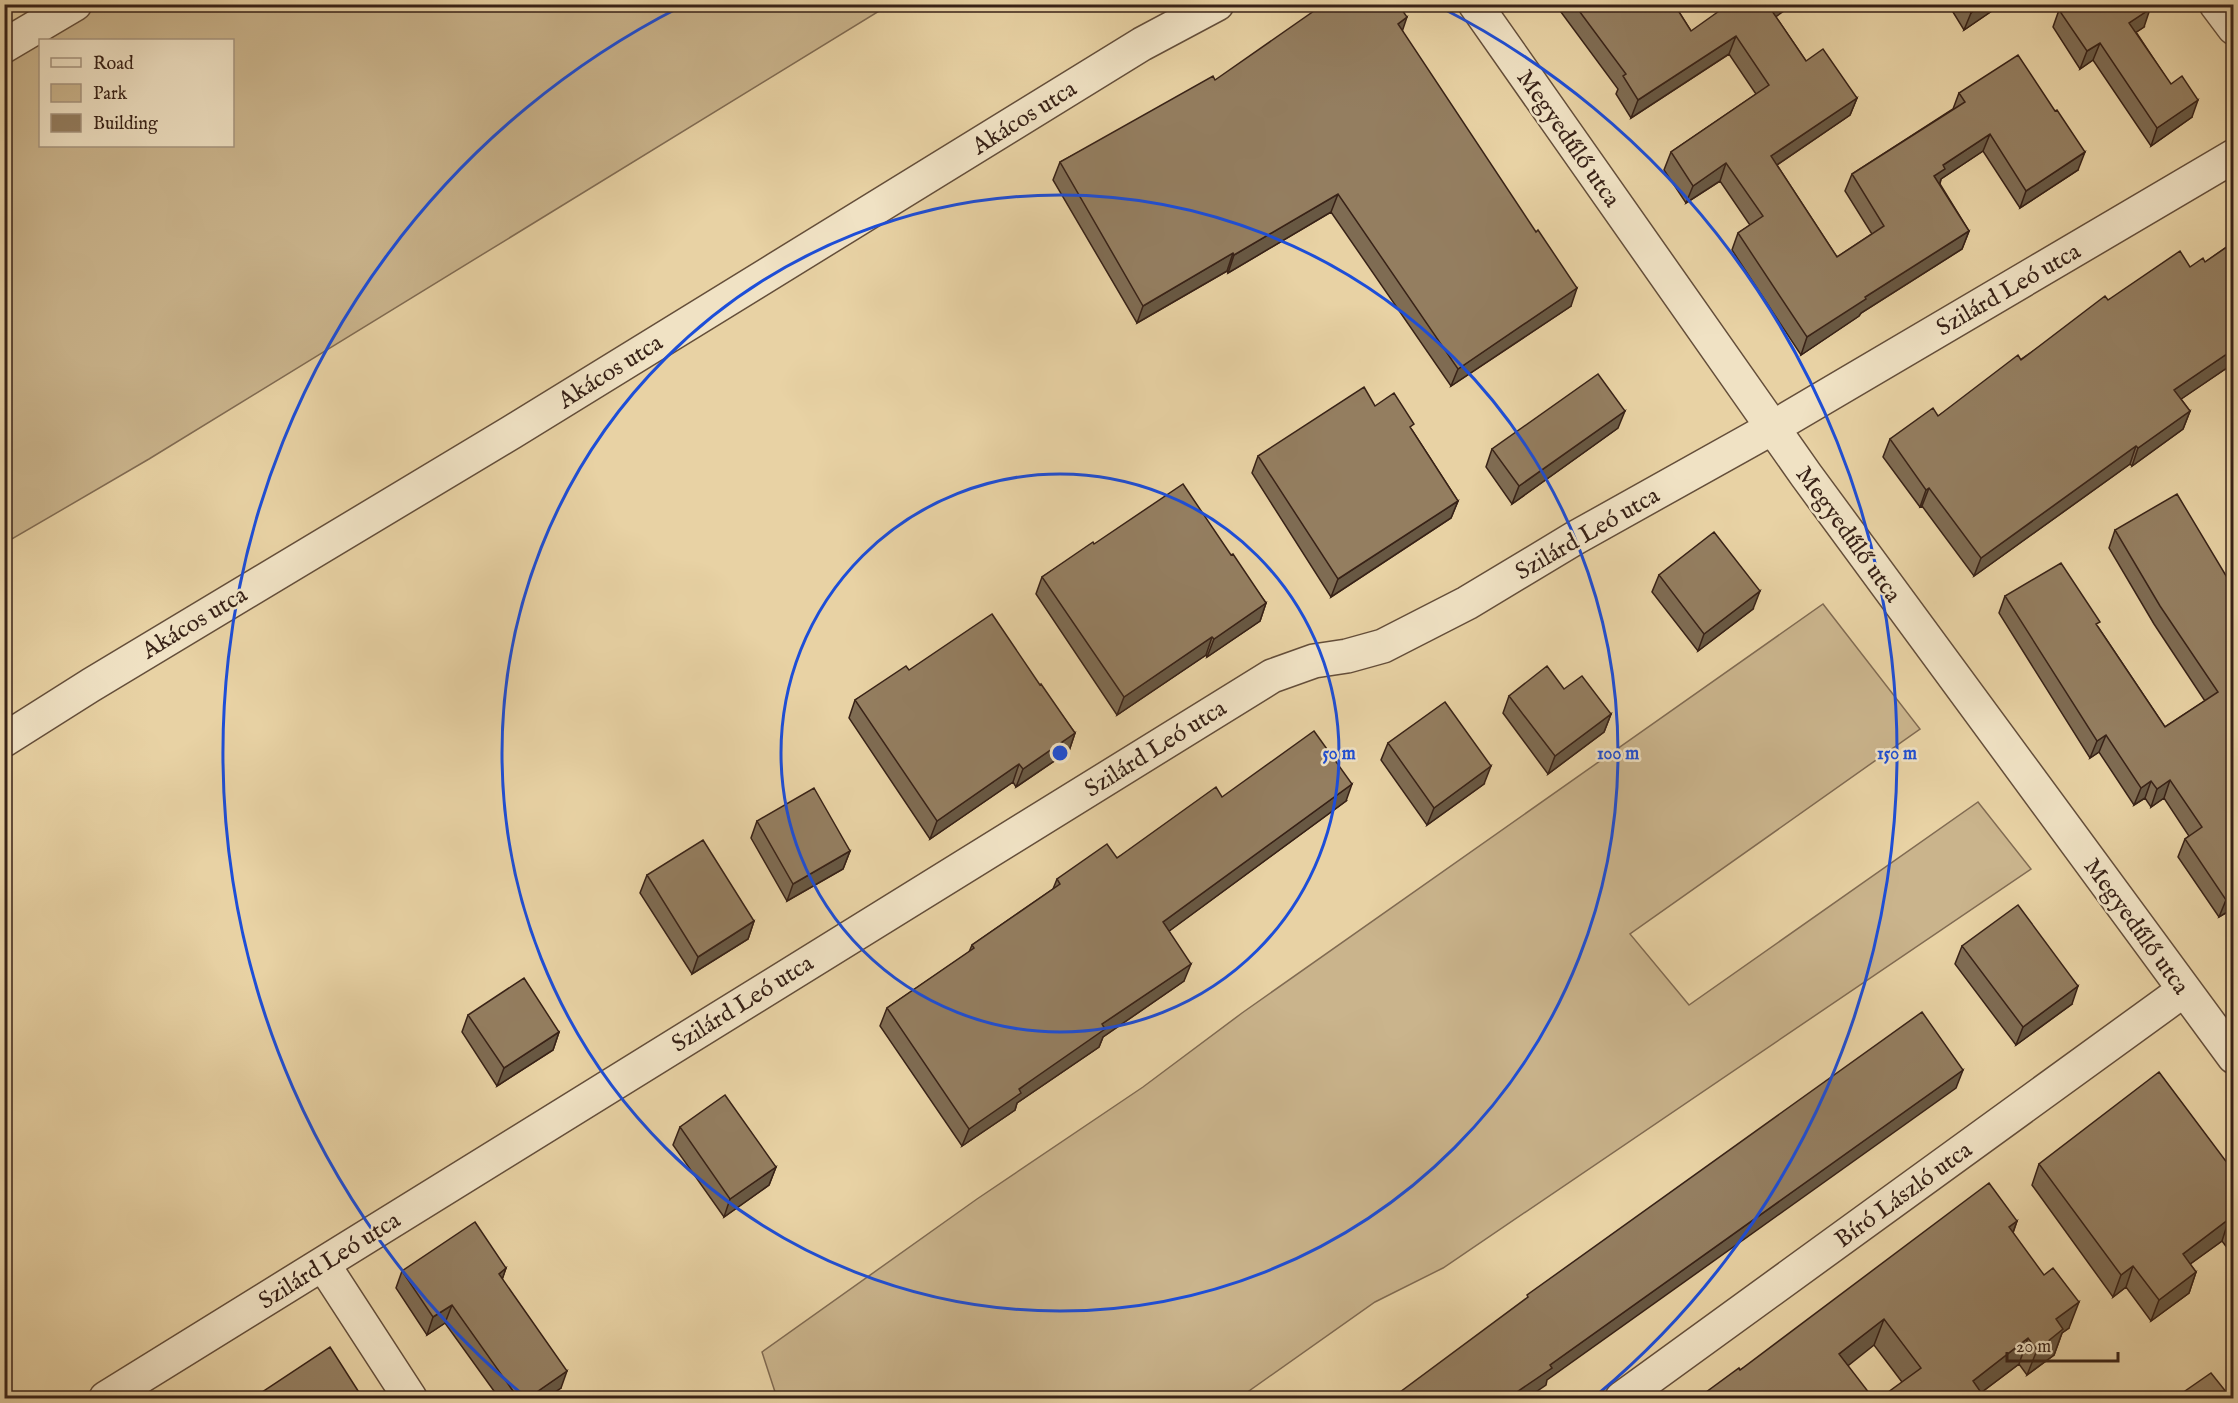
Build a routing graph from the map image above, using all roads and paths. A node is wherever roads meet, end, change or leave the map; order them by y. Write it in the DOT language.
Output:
graph roads {
  1 [pos="75,4"];
  2 [pos="1217,4"];
  3 [pos="1475,4"];
  4 [pos="2216,4"];
  5 [pos="2234,28"];
  6 [pos="4,46"];
  7 [pos="2234,156"];
  8 [pos="1772,428"];
  9 [pos="4,740"];
  10 [pos="2184,990"];
  11 [pos="2234,1057"];
  12 [pos="323,1264"];
  13 [pos="106,1398"];
  14 [pos="410,1398"];
  15 [pos="1622,1398"];
  1 -- 6 [label="street"];
  2 -- 9 [label="street, Akácos utca"];
  3 -- 8 [label="street, Megyedűlő utca"];
  4 -- 5 [label="street"];
  7 -- 8 [label="street, Szilárd Leó utca"];
  8 -- 10 [label="street, Megyedűlő utca"];
  8 -- 12 [label="street, Szilárd Leó utca"];
  10 -- 11 [label="street, Megyedűlő utca"];
  10 -- 15 [label="street, Bíró László utca"];
  12 -- 13 [label="street, Szilárd Leó utca"];
  12 -- 14 [label="street"];
}
